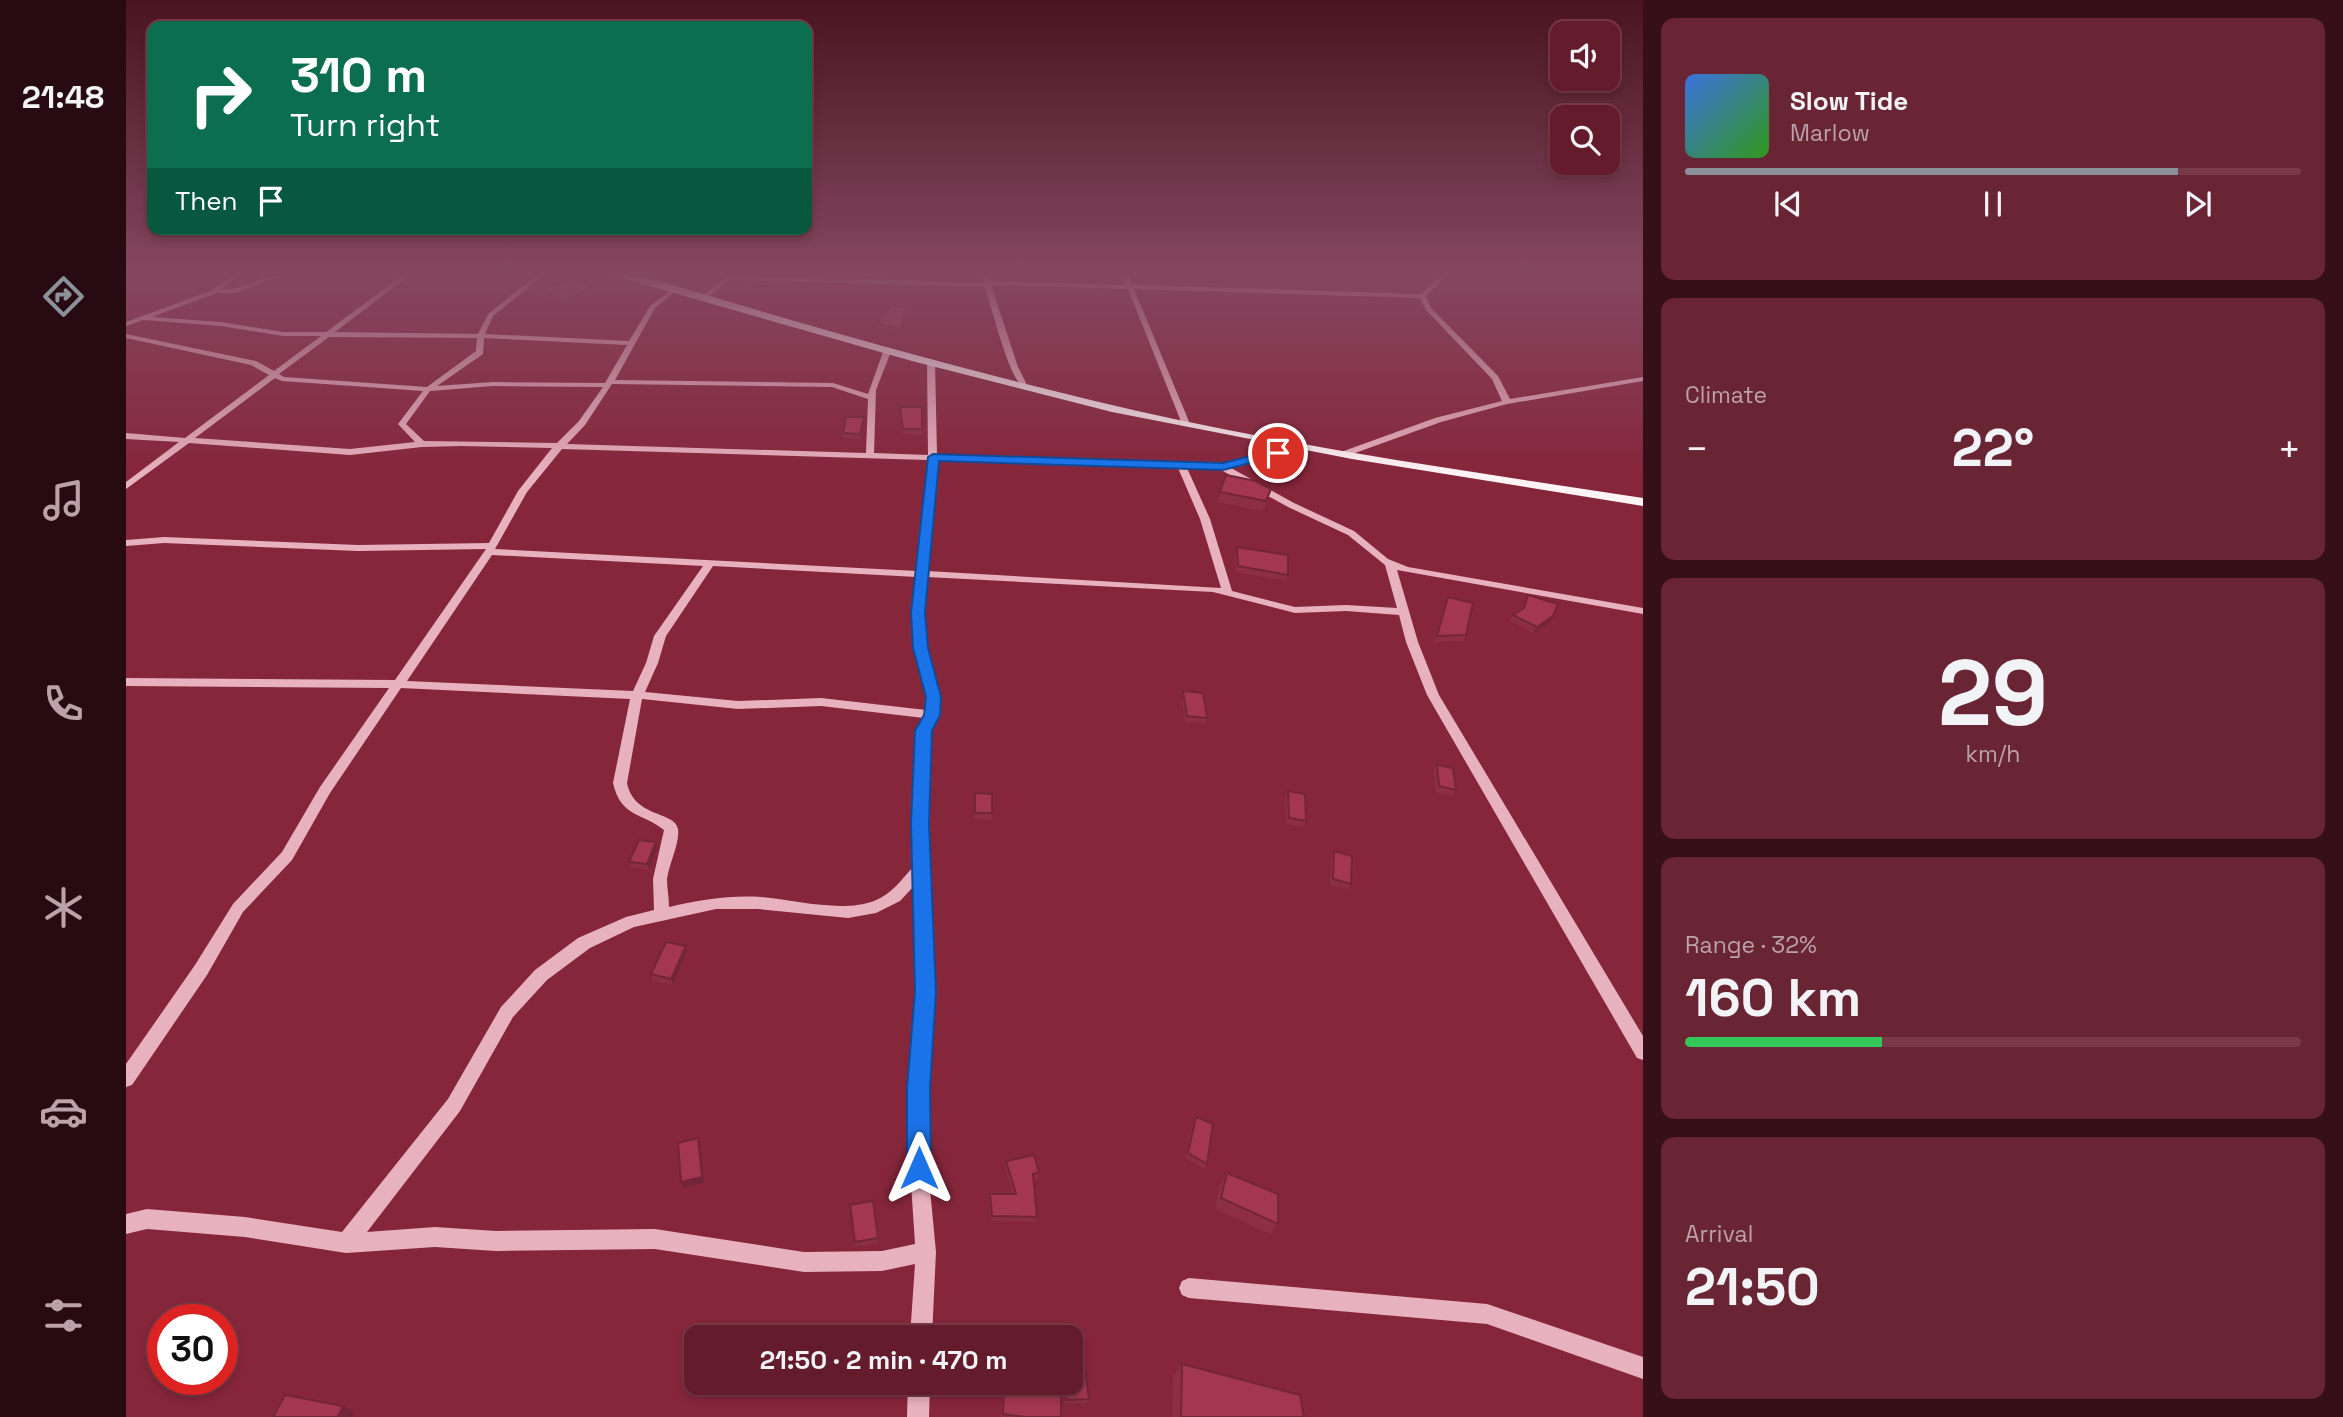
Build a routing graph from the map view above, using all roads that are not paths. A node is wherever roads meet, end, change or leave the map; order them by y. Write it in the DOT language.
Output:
graph roads {
  1 [pos="150,341"];
  2 [pos="321,341"];
  3 [pos="481,341"];
  4 [pos="592,341"];
  5 [pos="860,341"];
  6 [pos="1006,341"];
  7 [pos="1152,341"];
  8 [pos="1457,341"];
  9 [pos="633,343"];
  10 [pos="888,349"];
  11 [pos="931,361"];
  12 [pos="272,376"];
  13 [pos="1643,379"];
  14 [pos="609,384"];
  15 [pos="1023,385"];
  16 [pos="428,389"];
  17 [pos="871,397"];
  18 [pos="1507,402"];
  19 [pos="1186,424"];
  20 [pos="126,436"];
  21 [pos="186,441"];
  22 [pos="422,444"];
  23 [pos="560,447"];
  24 [pos="1295,447"];
  25 [pos="1344,453"];
  26 [pos="870,456"];
  27 [pos="933,457"];
  28 [pos="1181,466"];
  29 [pos="1223,467"];
  30 [pos="126,486"];
  31 [pos="1643,502"];
  32 [pos="126,543"];
  33 [pos="490,549"];
  34 [pos="710,563"];
  35 [pos="1390,565"];
  36 [pos="923,573"];
  37 [pos="1227,591"];
  38 [pos="1643,611"];
  39 [pos="1404,612"];
  40 [pos="126,682"];
  41 [pos="398,684"];
  42 [pos="637,695"];
  43 [pos="932,715"];
  44 [pos="920,869"];
  45 [pos="662,914"];
  46 [pos="1643,1052"];
  47 [pos="126,1079"];
  48 [pos="126,1224"];
  49 [pos="346,1243"];
  50 [pos="926,1252"];
  51 [pos="1189,1288"];
  52 [pos="922,1325"];
  53 [pos="1643,1368"];
  54 [pos="919,1395"];
  55 [pos="918,1417"];
  1 -- 12 [label="street"];
  2 -- 12 [label="street"];
  3 -- 16 [label="street"];
  4 -- 9 [label="street"];
  5 -- 10 [label="main road"];
  6 -- 15 [label="street"];
  7 -- 19 [label="street"];
  8 -- 18 [label="street"];
  9 -- 14 [label="street"];
  10 -- 11 [label="main road"];
  10 -- 17 [label="street"];
  11 -- 15 [label="main road"];
  11 -- 27 [label="street"];
  12 -- 16 [label="street"];
  12 -- 21 [label="street"];
  13 -- 18 [label="street"];
  14 -- 16 [label="street"];
  14 -- 17 [label="street"];
  14 -- 23 [label="street"];
  15 -- 19 [label="main road"];
  16 -- 22 [label="street"];
  17 -- 26 [label="street"];
  18 -- 25 [label="street"];
  19 -- 24 [label="main road"];
  20 -- 21 [label="street"];
  21 -- 22 [label="street"];
  21 -- 30 [label="street"];
  22 -- 23 [label="street"];
  23 -- 26 [label="street"];
  23 -- 33 [label="street"];
  24 -- 25 [label="main road"];
  24 -- 29 [label="street"];
  25 -- 31 [label="main road"];
  26 -- 27 [label="street"];
  27 -- 28 [label="street"];
  27 -- 36 [label="street"];
  28 -- 29 [label="street"];
  28 -- 37 [label="street"];
  29 -- 35 [label="street"];
  32 -- 33 [label="street"];
  33 -- 34 [label="street"];
  33 -- 41 [label="street"];
  34 -- 36 [label="street"];
  34 -- 42 [label="street"];
  35 -- 38 [label="street"];
  35 -- 39 [label="street"];
  36 -- 37 [label="street"];
  36 -- 43 [label="street"];
  37 -- 39 [label="street"];
  39 -- 46 [label="street"];
  40 -- 41 [label="street"];
  41 -- 42 [label="street"];
  41 -- 47 [label="street"];
  42 -- 43 [label="street"];
  42 -- 45 [label="street"];
  43 -- 44 [label="street"];
  44 -- 45 [label="street"];
  44 -- 50 [label="street"];
  45 -- 49 [label="street"];
  48 -- 49 [label="street"];
  49 -- 50 [label="street"];
  50 -- 52 [label="street"];
  51 -- 53 [label="street"];
  54 -- 55 [label="street"];
}
